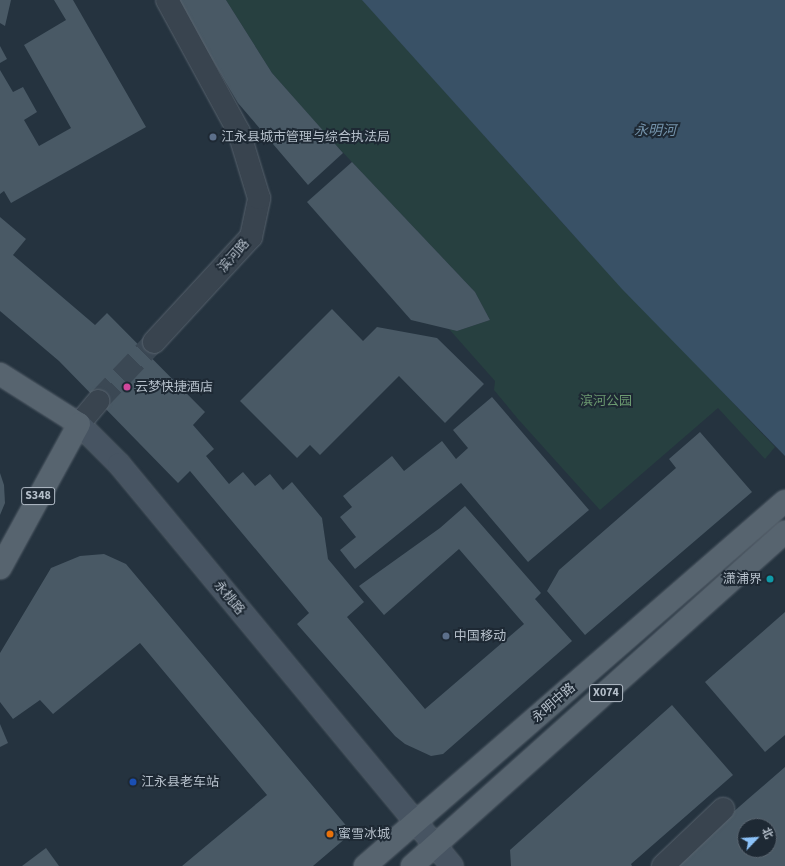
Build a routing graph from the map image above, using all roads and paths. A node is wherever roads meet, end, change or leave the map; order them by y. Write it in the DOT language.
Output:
graph roads {
  1 [pos="167,0"];
  2 [pos="154,342"];
  3 [pos="0,374"];
  4 [pos="98,401"];
  5 [pos="79,424"];
  6 [pos="785,501"];
  7 [pos="781,536"];
  8 [pos="0,568"];
  9 [pos="723,809"];
  10 [pos="416,823"];
  11 [pos="436,846"];
  12 [pos="365,866"];
  13 [pos="412,866"];
  14 [pos="452,866"];
  15 [pos="663,866"];
  1 -- 2 [label="street, 滨河路"];
  3 -- 5 [label="main road, 永桃路"];
  4 -- 5 [label="street"];
  5 -- 8 [label="main road, S348"];
  5 -- 10 [label="main road, 永桃路"];
  6 -- 10 [label="main road, 永明中路 / X074"];
  7 -- 11 [label="main road, 永明中路 / X074"];
  9 -- 15 [label="street"];
  10 -- 11 [label="main road, 永桃路"];
  10 -- 12 [label="main road, 永明中路 / X074"];
  11 -- 13 [label="main road, 永明中路 / X074"];
  11 -- 14 [label="main road, 永桃路"];
}
